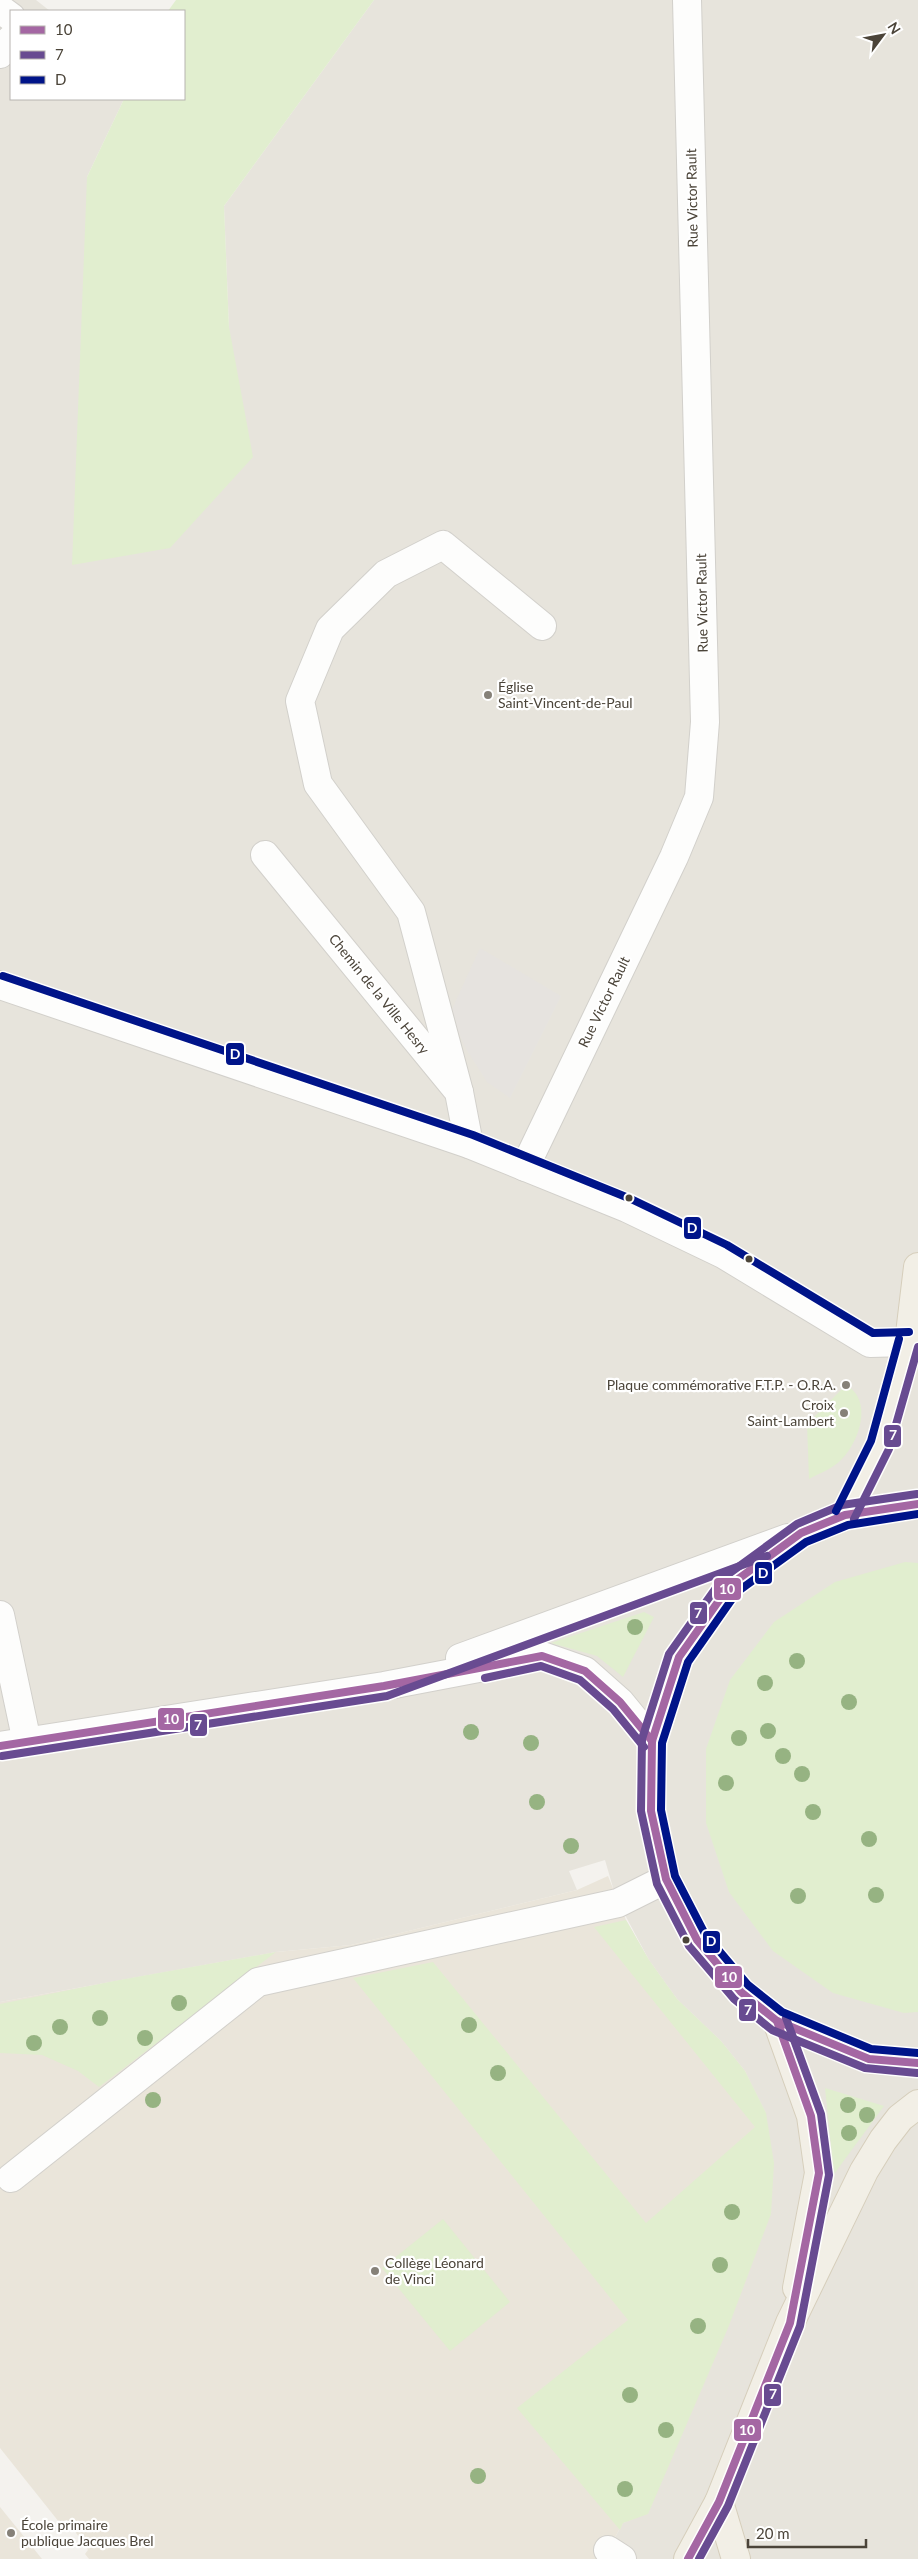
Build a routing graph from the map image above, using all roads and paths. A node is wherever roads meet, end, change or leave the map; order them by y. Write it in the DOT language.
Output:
graph roads {
  1 [pos="687,0"];
  2 [pos="0,8"];
  3 [pos="10,17"];
  4 [pos="10,41"];
  5 [pos="0,54"];
  6 [pos="542,626"];
  7 [pos="265,855"];
  8 [pos="0,985"];
  9 [pos="459,1092"];
  10 [pos="469,1144"];
  11 [pos="525,1167"];
  12 [pos="918,1267"];
  13 [pos="909,1342"];
  14 [pos="918,1372"];
  15 [pos="918,1504"];
  16 [pos="844,1515"];
  17 [pos="802,1533"];
  18 [pos="0,1615"];
  19 [pos="384,1686"];
  20 [pos="652,1741"];
  21 [pos="26,1742"];
  22 [pos="0,1746"];
  23 [pos="666,1879"];
  24 [pos="777,2021"];
  25 [pos="918,2063"];
  26 [pos="918,2104"];
  27 [pos="11,2178"];
  28 [pos="790,2324"];
  29 [pos="718,2502"];
  30 [pos="688,2559"];
  31 [pos="736,2559"];
  1 -- 11 [label="street, Rue Victor Rault"];
  2 -- 3 [label="street"];
  4 -- 5 [label="street"];
  6 -- 9 [label="street"];
  7 -- 9 [label="street, Chemin de la Ville Hesry"];
  8 -- 10 [label="street"];
  9 -- 10 [label="street, Chemin de la Ville Hesry"];
  10 -- 11 [label="street"];
  11 -- 13 [label="street"];
  12 -- 13 [label="main road"];
  13 -- 14 [label="main road"];
  13 -- 16 [label="main road"];
  15 -- 16 [label="main road"];
  16 -- 17 [label="main road"];
  17 -- 19 [label="street"];
  17 -- 20 [label="main road"];
  18 -- 21 [label="street"];
  19 -- 20 [label="street"];
  19 -- 21 [label="street"];
  20 -- 23 [label="main road"];
  21 -- 22 [label="street"];
  23 -- 24 [label="main road"];
  23 -- 27 [label="street"];
  24 -- 25 [label="main road"];
  24 -- 28 [label="main road"];
  26 -- 28 [label="main road"];
  28 -- 29 [label="main road"];
  29 -- 30 [label="main road"];
  29 -- 31 [label="main road"];
}
